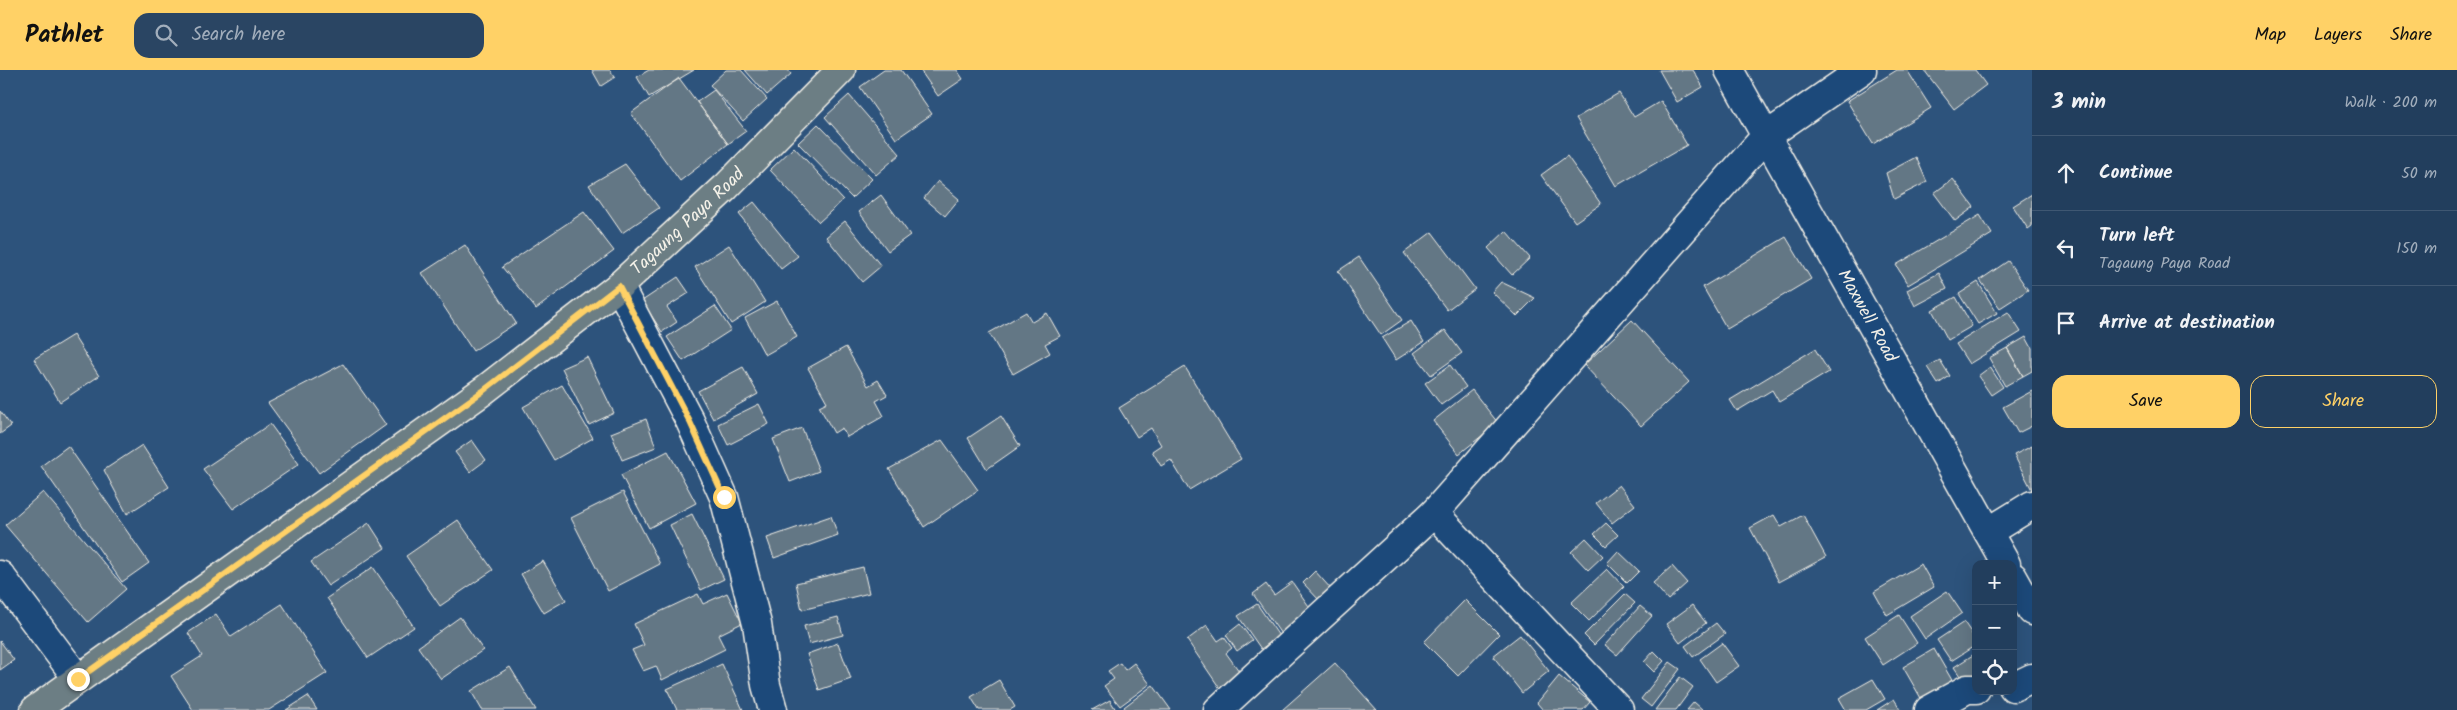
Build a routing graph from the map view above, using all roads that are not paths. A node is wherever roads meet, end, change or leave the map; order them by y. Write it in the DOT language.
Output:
graph roads {
  1 [pos="1729,70"];
  2 [pos="1862,70"];
  3 [pos="838,71"];
  4 [pos="1765,137"];
  5 [pos="619,286"];
  6 [pos="2032,505"];
  7 [pos="1434,513"];
  8 [pos="1988,532"];
  9 [pos="2004,560"];
  10 [pos="0,575"];
  11 [pos="2017,584"];
  12 [pos="2032,611"];
  13 [pos="2032,678"];
  14 [pos="78,679"];
  15 [pos="2017,685"];
  16 [pos="1972,689"];
  17 [pos="35,710"];
  18 [pos="773,710"];
  19 [pos="1218,710"];
  20 [pos="1619,710"];
  21 [pos="1929,710"];
  1 -- 4 [label="street, Maxwell Road"];
  2 -- 4 [label="street"];
  3 -- 5 [label="main road, Tagaung Paya Road"];
  4 -- 7 [label="street"];
  4 -- 8 [label="street, Maxwell Road"];
  5 -- 14 [label="main road, Tagaung Paya Road"];
  5 -- 18 [label="street"];
  6 -- 8 [label="street"];
  7 -- 19 [label="street"];
  7 -- 20 [label="street"];
  8 -- 9 [label="street, Maxwell Road"];
  10 -- 14 [label="street"];
  11 -- 12 [label="street"];
  13 -- 15 [label="street"];
  14 -- 17 [label="main road, Tagaung Paya Road"];
  16 -- 21 [label="street"];
}
